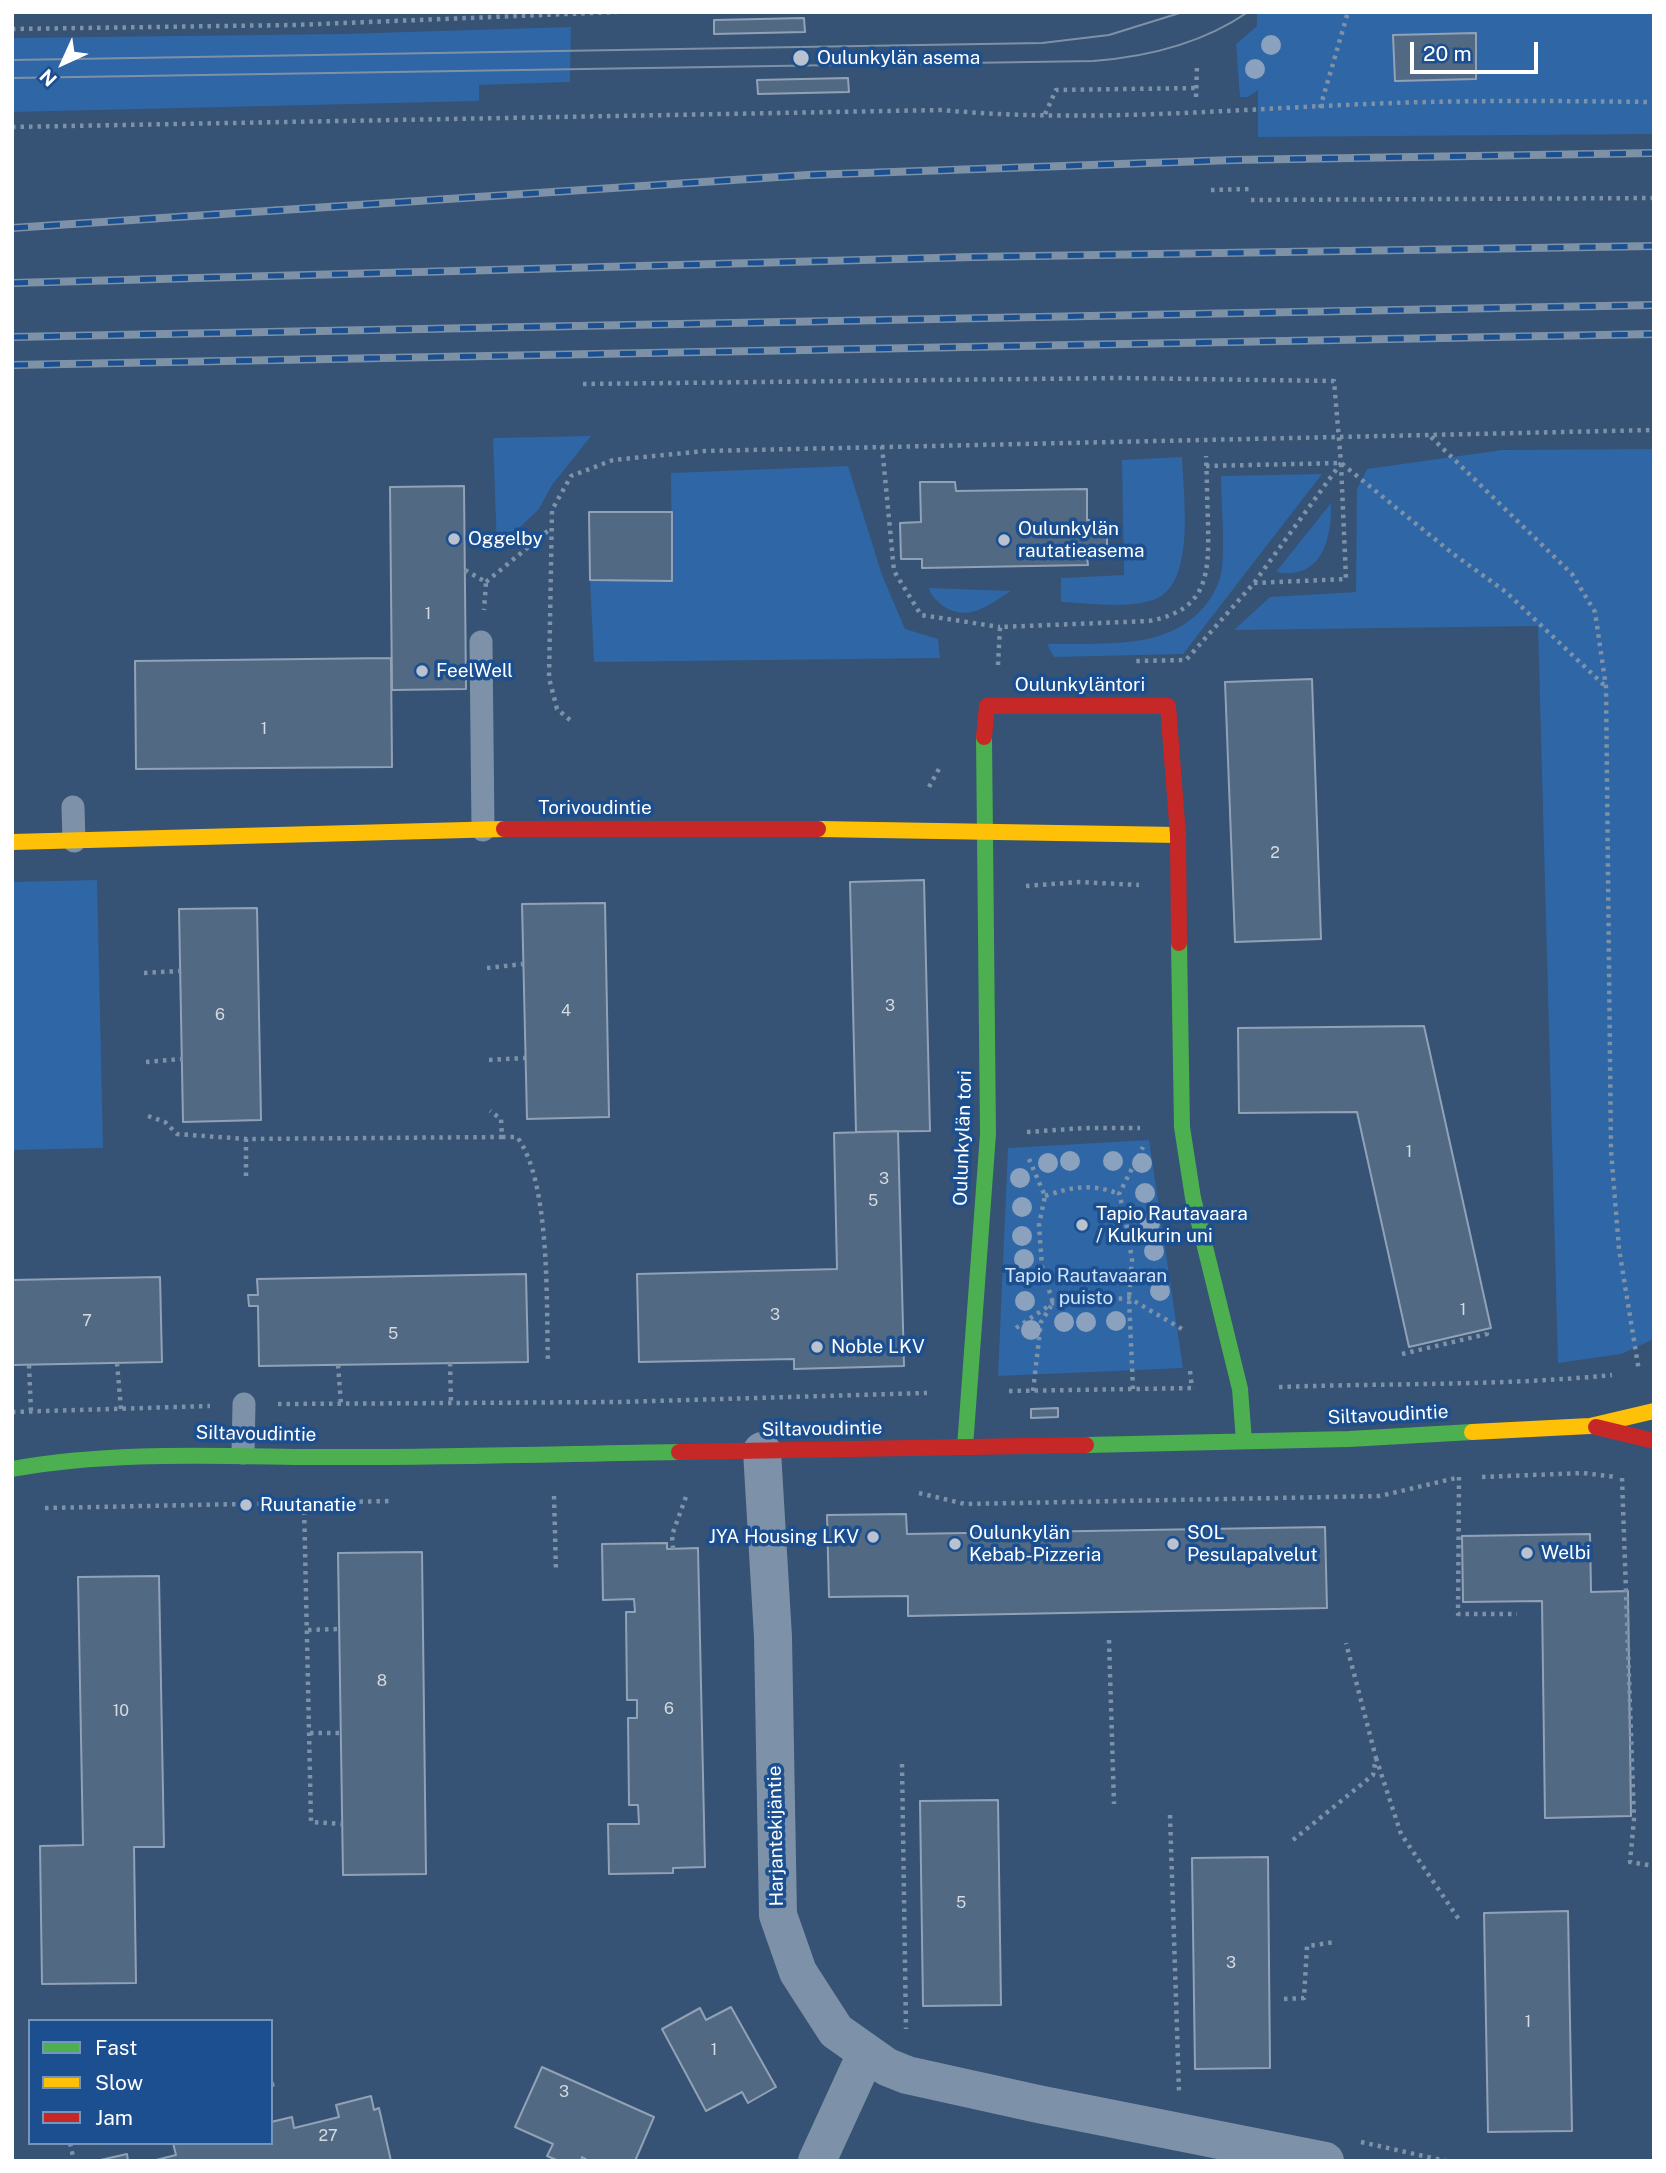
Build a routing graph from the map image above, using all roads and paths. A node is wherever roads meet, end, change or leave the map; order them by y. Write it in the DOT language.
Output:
graph roads {
  1 [pos="617,12"];
  2 [pos="1348,12"];
  3 [pos="12,29"];
  4 [pos="1197,66"];
  5 [pos="1196,88"];
  6 [pos="1196,97"];
  7 [pos="1654,102"];
  8 [pos="1320,108"];
  9 [pos="1045,114"];
  10 [pos="12,127"];
  11 [pos="1250,189"];
  12 [pos="1211,190"];
  13 [pos="1654,198"];
  14 [pos="1251,200"];
  15 [pos="583,384"];
  16 [pos="1654,430"];
  17 [pos="1431,437"];
  18 [pos="1336,439"];
  19 [pos="882,446"];
  20 [pos="1206,456"];
  21 [pos="1341,463"];
  22 [pos="1206,466"];
  23 [pos="551,528"];
  24 [pos="465,570"];
  25 [pos="486,582"];
  26 [pos="1254,583"];
  27 [pos="1000,627"];
  28 [pos="481,642"];
  29 [pos="1186,660"];
  30 [pos="998,666"];
  31 [pos="1606,688"];
  32 [pos="570,720"];
  33 [pos="73,807"];
  34 [pos="483,830"];
  35 [pos="984,831"];
  36 [pos="1178,835"];
  37 [pos="74,841"];
  38 [pos="12,842"];
  39 [pos="1143,888"];
  40 [pos="1020,894"];
  41 [pos="523,964"];
  42 [pos="487,968"];
  43 [pos="180,971"];
  44 [pos="144,973"];
  45 [pos="525,1058"];
  46 [pos="182,1059"];
  47 [pos="489,1060"];
  48 [pos="146,1062"];
  49 [pos="490,1111"];
  50 [pos="148,1115"];
  51 [pos="1086,1118"];
  52 [pos="1182,1126"];
  53 [pos="1085,1128"];
  54 [pos="1153,1128"];
  55 [pos="1017,1133"];
  56 [pos="988,1134"];
  57 [pos="502,1137"];
  58 [pos="246,1139"];
  59 [pos="246,1176"];
  60 [pos="1119,1194"];
  61 [pos="1045,1196"];
  62 [pos="1129,1298"];
  63 [pos="1053,1303"];
  64 [pos="1184,1318"];
  65 [pos="1486,1329"];
  66 [pos="1402,1354"];
  67 [pos="117,1363"];
  68 [pos="450,1363"];
  69 [pos="548,1363"];
  70 [pos="29,1365"];
  71 [pos="338,1365"];
  72 [pos="1190,1365"];
  73 [pos="1647,1368"];
  74 [pos="1639,1371"];
  75 [pos="1192,1388"];
  76 [pos="1133,1389"];
  77 [pos="1240,1389"];
  78 [pos="1033,1391"];
  79 [pos="968,1394"];
  80 [pos="451,1403"];
  81 [pos="244,1404"];
  82 [pos="341,1404"];
  83 [pos="121,1409"];
  84 [pos="31,1411"];
  85 [pos="1654,1411"];
  86 [pos="12,1412"];
  87 [pos="1590,1426"];
  88 [pos="1244,1441"];
  89 [pos="1654,1441"];
  90 [pos="965,1447"];
  91 [pos="762,1451"];
  92 [pos="23,1452"];
  93 [pos="243,1453"];
  94 [pos="55,1461"];
  95 [pos="12,1469"];
  96 [pos="1459,1477"];
  97 [pos="1622,1478"];
  98 [pos="1632,1479"];
  99 [pos="908,1491"];
  100 [pos="673,1494"];
  101 [pos="687,1494"];
  102 [pos="700,1494"];
  103 [pos="543,1496"];
  104 [pos="554,1496"];
  105 [pos="567,1496"];
  106 [pos="397,1500"];
  107 [pos="304,1503"];
  108 [pos="34,1509"];
  109 [pos="673,1549"];
  110 [pos="556,1571"];
  111 [pos="1517,1614"];
  112 [pos="339,1629"];
  113 [pos="308,1630"];
  114 [pos="1109,1640"];
  115 [pos="1346,1643"];
  116 [pos="310,1733"];
  117 [pos="341,1733"];
  118 [pos="1376,1758"];
  119 [pos="902,1764"];
  120 [pos="1114,1804"];
  121 [pos="1170,1815"];
  122 [pos="342,1824"];
  123 [pos="1293,1840"];
  124 [pos="1654,1866"];
  125 [pos="1460,1921"];
  126 [pos="1336,1942"];
  127 [pos="1284,1999"];
  128 [pos="906,2035"];
  129 [pos="866,2054"];
  130 [pos="1179,2089"];
  131 [pos="1339,2151"];
  132 [pos="817,2161"];
  133 [pos="1446,2161"];
  1 -- 3 [label="path"];
  2 -- 8 [label="path"];
  4 -- 5 [label="path"];
  5 -- 6 [label="path"];
  5 -- 9 [label="path"];
  7 -- 8 [label="path"];
  8 -- 9 [label="path"];
  9 -- 10 [label="path"];
  11 -- 12 [label="path"];
  13 -- 14 [label="path"];
  15 -- 18 [label="path"];
  16 -- 17 [label="path"];
  17 -- 18 [label="path"];
  17 -- 31 [label="path"];
  18 -- 19 [label="path"];
  18 -- 21 [label="path"];
  19 -- 23 [label="path"];
  19 -- 27 [label="path"];
  20 -- 22 [label="path"];
  21 -- 22 [label="path"];
  21 -- 26 [label="path"];
  21 -- 26 [label="path"];
  21 -- 31 [label="path"];
  22 -- 27 [label="path"];
  23 -- 25 [label="path"];
  23 -- 32 [label="path"];
  24 -- 25 [label="path"];
  25 -- 28 [label="path"];
  26 -- 29 [label="path"];
  27 -- 30 [label="path"];
  28 -- 34 [label="lane"];
  31 -- 74 [label="path"];
  33 -- 37 [label="lane"];
  34 -- 35 [label="street, Torivoudintie"];
  34 -- 37 [label="street, Torivoudintie"];
  35 -- 36 [label="street, Torivoudintie"];
  35 -- 36 [label="street, Oulunkyläntori"];
  35 -- 56 [label="street, Oulunkylän tori"];
  36 -- 52 [label="street"];
  37 -- 38 [label="street, Torivoudintie"];
  39 -- 40 [label="path"];
  41 -- 42 [label="path"];
  43 -- 44 [label="path"];
  45 -- 47 [label="path"];
  46 -- 48 [label="path"];
  49 -- 57 [label="path"];
  50 -- 58 [label="path"];
  51 -- 53 [label="path"];
  52 -- 54 [label="path"];
  52 -- 77 [label="street"];
  53 -- 54 [label="path"];
  53 -- 55 [label="path"];
  54 -- 60 [label="path"];
  55 -- 56 [label="path"];
  55 -- 61 [label="path"];
  56 -- 79 [label="street, Oulunkylän tori"];
  57 -- 58 [label="path"];
  57 -- 69 [label="path"];
  58 -- 59 [label="path"];
  60 -- 61 [label="path"];
  60 -- 62 [label="path"];
  61 -- 63 [label="path"];
  62 -- 63 [label="path"];
  62 -- 64 [label="path"];
  62 -- 76 [label="path"];
  63 -- 78 [label="path"];
  65 -- 66 [label="path"];
  67 -- 83 [label="path"];
  68 -- 80 [label="path"];
  70 -- 84 [label="path"];
  71 -- 82 [label="path"];
  72 -- 75 [label="path"];
  73 -- 74 [label="path"];
  74 -- 77 [label="path"];
  75 -- 76 [label="path"];
  75 -- 77 [label="path"];
  76 -- 78 [label="path"];
  77 -- 88 [label="street"];
  78 -- 79 [label="path"];
  79 -- 80 [label="path"];
  79 -- 90 [label="street, Oulunkylän tori"];
  80 -- 82 [label="path"];
  81 -- 82 [label="path"];
  81 -- 83 [label="path"];
  81 -- 93 [label="lane"];
  83 -- 84 [label="path"];
  84 -- 86 [label="path"];
  85 -- 87 [label="street, Siltavoudintie"];
  87 -- 88 [label="street, Siltavoudintie"];
  87 -- 89 [label="street, Siltavoudintie"];
  88 -- 90 [label="street, Siltavoudintie"];
  90 -- 91 [label="street, Siltavoudintie"];
  91 -- 93 [label="street, Siltavoudintie"];
  91 -- 129 [label="street, Harjantekijäntie"];
  92 -- 94 [label="street, Siltavoudintie"];
  93 -- 94 [label="street, Siltavoudintie"];
  94 -- 95 [label="street, Siltavoudintie"];
  96 -- 97 [label="path"];
  96 -- 99 [label="path"];
  96 -- 111 [label="path"];
  97 -- 98 [label="path"];
  97 -- 124 [label="path"];
  100 -- 101 [label="path"];
  101 -- 102 [label="path"];
  101 -- 109 [label="path"];
  103 -- 104 [label="path"];
  104 -- 105 [label="path"];
  104 -- 110 [label="path"];
  106 -- 107 [label="path"];
  107 -- 108 [label="path"];
  107 -- 113 [label="path"];
  112 -- 113 [label="path"];
  113 -- 116 [label="path"];
  114 -- 120 [label="path"];
  115 -- 118 [label="path"];
  116 -- 117 [label="path"];
  116 -- 122 [label="path"];
  118 -- 123 [label="path"];
  118 -- 125 [label="path"];
  119 -- 128 [label="path"];
  121 -- 130 [label="path"];
  126 -- 127 [label="path"];
  129 -- 131 [label="street, Harjantekijäntie"];
  129 -- 132 [label="street"];
  131 -- 133 [label="path"];
}
